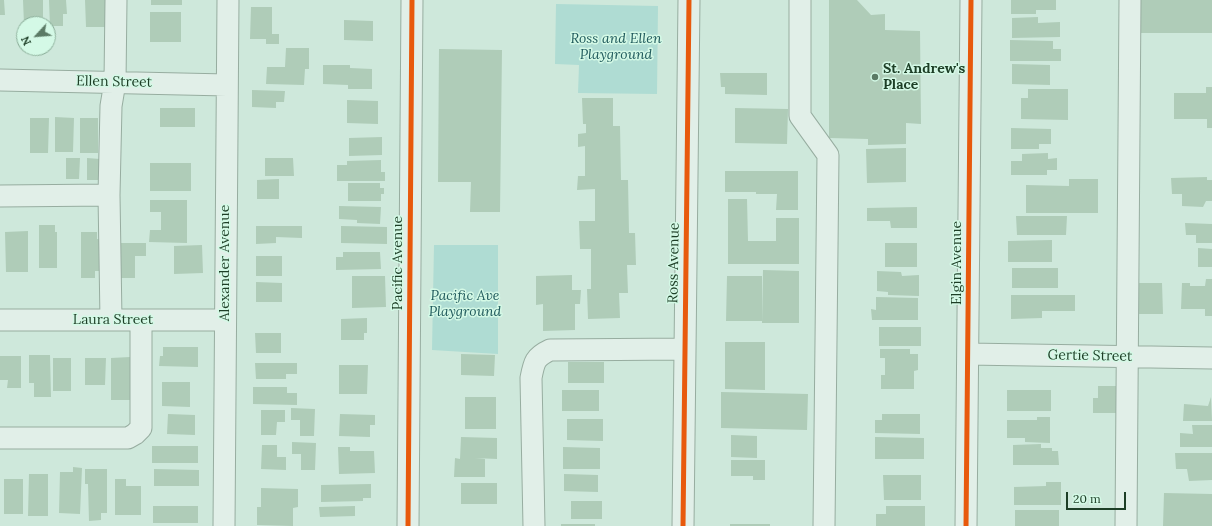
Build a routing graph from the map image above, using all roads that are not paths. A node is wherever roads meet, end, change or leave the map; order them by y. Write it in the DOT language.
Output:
graph roads {
  1 [pos="116,0"];
  2 [pos="228,0"];
  3 [pos="412,0"];
  4 [pos="689,0"];
  5 [pos="800,0"];
  6 [pos="971,0"];
  7 [pos="1130,0"];
  8 [pos="0,80"];
  9 [pos="115,82"];
  10 [pos="227,85"];
  11 [pos="109,195"];
  12 [pos="0,196"];
  13 [pos="0,320"];
  14 [pos="111,320"];
  15 [pos="141,320"];
  16 [pos="225,320"];
  17 [pos="685,349"];
  18 [pos="968,354"];
  19 [pos="1127,356"];
  20 [pos="1212,358"];
  21 [pos="0,438"];
  22 [pos="224,526"];
  23 [pos="408,526"];
  24 [pos="534,526"];
  25 [pos="683,526"];
  26 [pos="824,526"];
  27 [pos="966,526"];
  28 [pos="1126,526"];
  1 -- 9 [label="street"];
  2 -- 10 [label="street, Alexander Avenue"];
  3 -- 23 [label="street, Pacific Avenue"];
  4 -- 17 [label="street, Ross Avenue"];
  5 -- 26 [label="street"];
  6 -- 18 [label="street, Elgin Avenue"];
  7 -- 19 [label="street"];
  8 -- 9 [label="street, Ellen Street"];
  9 -- 10 [label="street, Ellen Street"];
  9 -- 11 [label="street"];
  10 -- 16 [label="street, Alexander Avenue"];
  11 -- 12 [label="street"];
  11 -- 14 [label="street"];
  13 -- 14 [label="street, Laura Street"];
  14 -- 15 [label="street, Laura Street"];
  15 -- 16 [label="street, Laura Street"];
  15 -- 21 [label="street"];
  16 -- 22 [label="street, Alexander Avenue"];
  17 -- 24 [label="street"];
  17 -- 25 [label="street, Ross Avenue"];
  18 -- 19 [label="street, Gertie Street"];
  18 -- 27 [label="street, Elgin Avenue"];
  19 -- 20 [label="street, Gertie Street"];
  19 -- 28 [label="street"];
}
